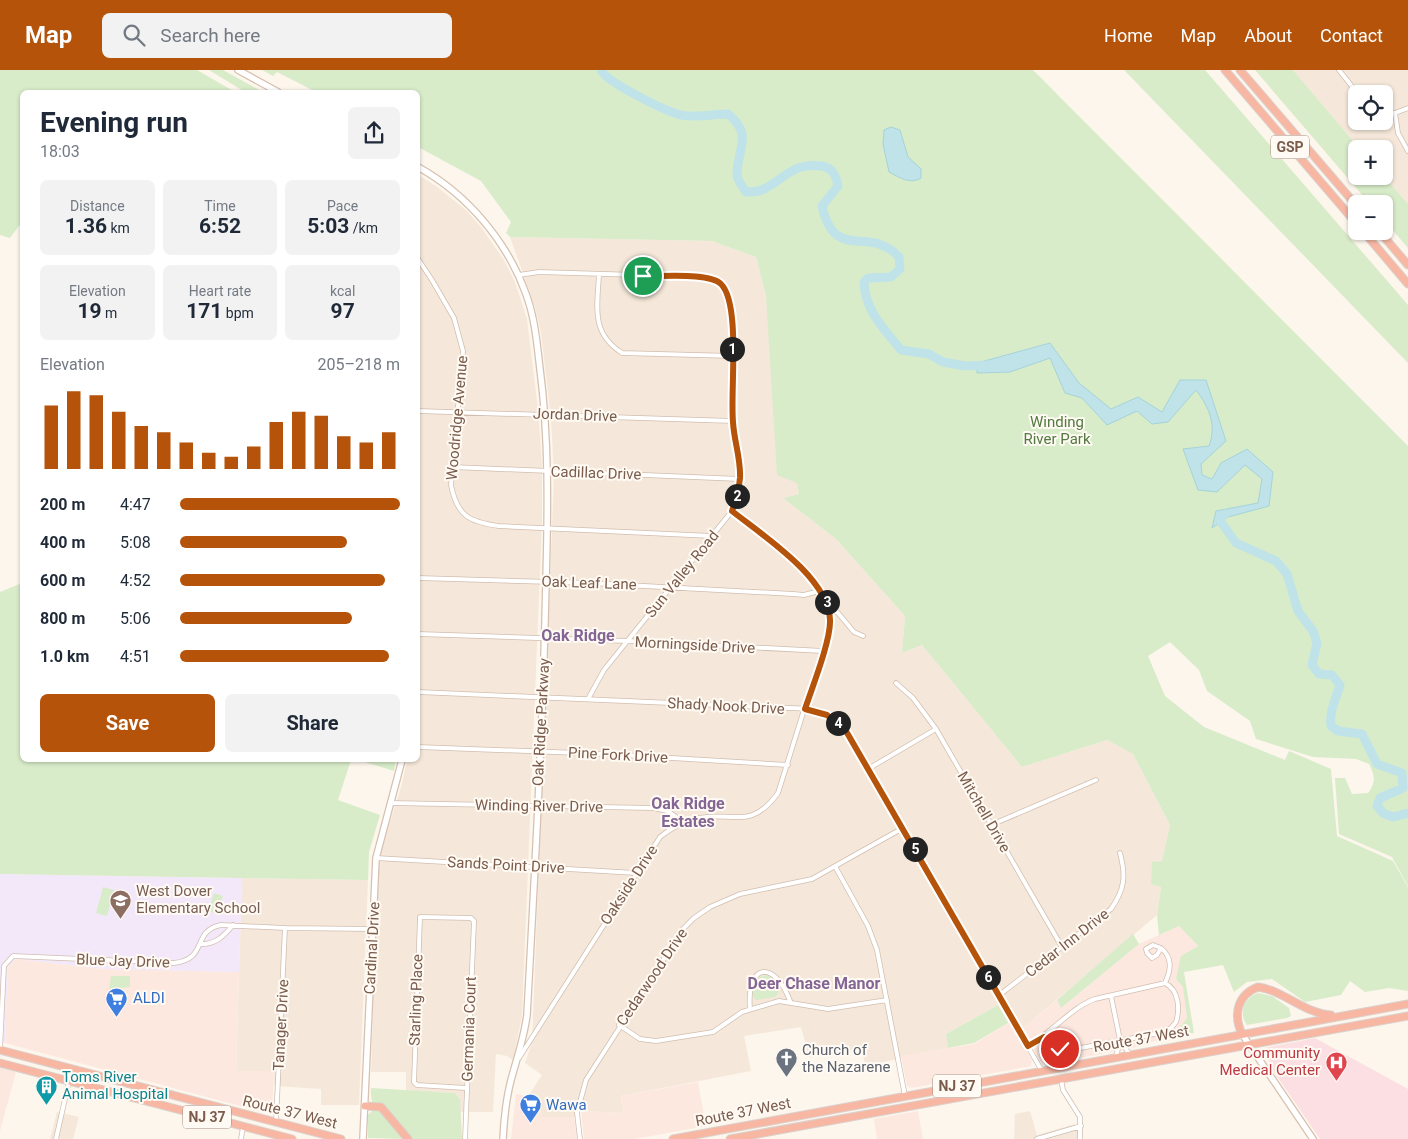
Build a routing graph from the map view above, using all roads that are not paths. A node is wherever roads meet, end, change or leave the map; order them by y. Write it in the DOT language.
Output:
graph roads {
  1 [pos="238,70"];
  2 [pos="1225,70"];
  3 [pos="1240,70"];
  4 [pos="1339,70"];
  5 [pos="1351,85"];
  6 [pos="274,90"];
  7 [pos="1408,108"];
  8 [pos="1395,113"];
  9 [pos="1408,151"];
  10 [pos="420,168"];
  11 [pos="1348,196"];
  12 [pos="1348,214"];
  13 [pos="1371,240"];
  14 [pos="1387,240"];
  15 [pos="420,262"];
  16 [pos="1408,265"];
  17 [pos="519,275"];
  18 [pos="599,275"];
  19 [pos="1408,284"];
  20 [pos="733,356"];
  21 [pos="420,411"];
  22 [pos="458,411"];
  23 [pos="546,414"];
  24 [pos="732,422"];
  25 [pos="453,467"];
  26 [pos="548,471"];
  27 [pos="740,479"];
  28 [pos="732,511"];
  29 [pos="548,528"];
  30 [pos="712,536"];
  31 [pos="420,578"];
  32 [pos="546,581"];
  33 [pos="672,586"];
  34 [pos="819,591"];
  35 [pos="829,607"];
  36 [pos="420,634"];
  37 [pos="863,636"];
  38 [pos="545,638"];
  39 [pos="628,641"];
  40 [pos="823,652"];
  41 [pos="896,683"];
  42 [pos="420,692"];
  43 [pos="542,697"];
  44 [pos="588,699"];
  45 [pos="805,709"];
  46 [pos="936,729"];
  47 [pos="420,747"];
  48 [pos="539,752"];
  49 [pos="401,762"];
  50 [pos="788,765"];
  51 [pos="868,769"];
  52 [pos="1096,780"];
  53 [pos="390,803"];
  54 [pos="537,806"];
  55 [pos="684,823"];
  56 [pos="992,826"];
  57 [pos="903,828"];
  58 [pos="1120,853"];
  59 [pos="376,858"];
  60 [pos="535,867"];
  61 [pos="836,868"];
  62 [pos="636,873"];
  63 [pos="420,917"];
  64 [pos="234,925"];
  65 [pos="285,928"];
  66 [pos="372,929"];
  67 [pos="200,944"];
  68 [pos="1062,947"];
  69 [pos="1161,948"];
  70 [pos="1165,983"];
  71 [pos="998,996"];
  72 [pos="1111,996"];
  73 [pos="887,1000"];
  74 [pos="790,1001"];
  75 [pos="1408,1004"];
  76 [pos="750,1009"];
  77 [pos="1359,1013"];
  78 [pos="1408,1016"];
  79 [pos="620,1026"];
  80 [pos="1242,1034"];
  81 [pos="1044,1037"];
  82 [pos="1120,1040"];
  83 [pos="1028,1046"];
  84 [pos="1248,1046"];
  85 [pos="0,1050"];
  86 [pos="1130,1054"];
  87 [pos="1116,1057"];
  88 [pos="519,1058"];
  89 [pos="0,1063"];
  90 [pos="1042,1070"];
  91 [pos="1061,1079"];
  92 [pos="69,1081"];
  93 [pos="466,1088"];
  94 [pos="905,1096"];
  95 [pos="365,1106"];
  96 [pos="276,1122"];
  97 [pos="1081,1126"];
  98 [pos="242,1127"];
  99 [pos="276,1137"];
  100 [pos="56,1139"];
  101 [pos="242,1139"];
  102 [pos="292,1139"];
  103 [pos="341,1139"];
  104 [pos="363,1139"];
  105 [pos="408,1139"];
  106 [pos="464,1139"];
  107 [pos="503,1139"];
  108 [pos="580,1139"];
  109 [pos="673,1139"];
  110 [pos="730,1139"];
  111 [pos="1037,1139"];
  112 [pos="1080,1139"];
  113 [pos="1313,1139"];
  1 -- 6 [label="main road"];
  2 -- 12 [label="highway, GSP"];
  3 -- 11 [label="highway, GSP"];
  4 -- 5 [label="street"];
  7 -- 8 [label="street"];
  8 -- 9 [label="street"];
  10 -- 17 [label="main road, Oak Ridge Parkway"];
  13 -- 19 [label="highway"];
  14 -- 16 [label="highway"];
  15 -- 22 [label="street, Woodridge Avenue"];
  17 -- 18 [label="street, Sun Valley Road"];
  17 -- 23 [label="main road, Oak Ridge Parkway"];
  18 -- 20 [label="street"];
  18 -- 20 [label="street, Sun Valley Road"];
  20 -- 24 [label="street, Sun Valley Road"];
  21 -- 22 [label="street, Jordan Drive"];
  22 -- 23 [label="street, Jordan Drive"];
  22 -- 25 [label="street, Woodridge Avenue"];
  23 -- 24 [label="street, Jordan Drive"];
  23 -- 26 [label="main road, Oak Ridge Parkway"];
  24 -- 27 [label="street, Sun Valley Road"];
  25 -- 26 [label="street, Cadillac Drive"];
  25 -- 29 [label="street, Woodridge Avenue"];
  26 -- 27 [label="street, Cadillac Drive"];
  26 -- 29 [label="main road, Oak Ridge Parkway"];
  27 -- 28 [label="street, Sun Valley Road"];
  28 -- 30 [label="street, Sun Valley Road"];
  28 -- 34 [label="street"];
  29 -- 30 [label="street, Woodridge Avenue"];
  29 -- 32 [label="main road, Oak Ridge Parkway"];
  30 -- 33 [label="street, Sun Valley Road"];
  31 -- 32 [label="street, Oak Leaf Lane"];
  32 -- 33 [label="street, Oak Leaf Lane"];
  32 -- 38 [label="main road, Oak Ridge Parkway"];
  33 -- 34 [label="street, Oak Leaf Lane"];
  33 -- 39 [label="street, Sun Valley Road"];
  34 -- 35 [label="street"];
  35 -- 37 [label="street"];
  35 -- 40 [label="street, Oakside Drive"];
  36 -- 38 [label="street, Morningside Drive"];
  38 -- 39 [label="street, Morningside Drive"];
  38 -- 43 [label="main road, Oak Ridge Parkway"];
  39 -- 40 [label="street, Morningside Drive"];
  39 -- 44 [label="street, Sun Valley Road"];
  40 -- 45 [label="street, Oakside Drive"];
  41 -- 46 [label="street, Mitchell Drive"];
  42 -- 43 [label="street, Shady Nook Drive"];
  43 -- 44 [label="street, Shady Nook Drive"];
  43 -- 48 [label="main road, Oak Ridge Parkway"];
  44 -- 45 [label="street, Shady Nook Drive"];
  45 -- 50 [label="street, Oakside Drive"];
  45 -- 51 [label="street, Shady Nook Drive"];
  46 -- 51 [label="street"];
  46 -- 56 [label="street, Mitchell Drive"];
  47 -- 48 [label="street, Pine Fork Drive"];
  48 -- 50 [label="street, Pine Fork Drive"];
  48 -- 54 [label="main road, Oak Ridge Parkway"];
  49 -- 53 [label="main road, Cardinal Drive"];
  50 -- 55 [label="street, Oakside Drive"];
  51 -- 57 [label="street, Shady Nook Drive"];
  52 -- 56 [label="street"];
  53 -- 54 [label="street, Winding River Drive"];
  53 -- 59 [label="main road, Cardinal Drive"];
  54 -- 55 [label="street, Winding River Drive"];
  54 -- 60 [label="main road, Oak Ridge Parkway"];
  55 -- 62 [label="street, Oakside Drive"];
  56 -- 68 [label="street, Mitchell Drive"];
  57 -- 61 [label="street, Cedarwood Drive"];
  57 -- 71 [label="street, Shady Nook Drive"];
  58 -- 68 [label="street, Cedar Inn Drive"];
  59 -- 60 [label="street, Sands Point Drive"];
  59 -- 66 [label="main road, Cardinal Drive"];
  60 -- 62 [label="street, Sands Point Drive"];
  60 -- 88 [label="main road, Oak Ridge Parkway"];
  61 -- 73 [label="street"];
  61 -- 79 [label="street, Cedarwood Drive"];
  62 -- 88 [label="street, Oakside Drive"];
  63 -- 93 [label="street, Starling Place"];
  63 -- 93 [label="street, Germania Court"];
  64 -- 65 [label="street, Blue Jay Drive"];
  64 -- 67 [label="street"];
  64 -- 67 [label="street, Blue Jay Drive"];
  65 -- 66 [label="street, Blue Jay Drive"];
  65 -- 96 [label="street, Tanager Drive"];
  66 -- 95 [label="main road, Cardinal Drive"];
  67 -- 85 [label="street, Blue Jay Drive"];
  68 -- 71 [label="street, Cedar Inn Drive"];
  69 -- 70 [label="street"];
  70 -- 72 [label="street"];
  70 -- 82 [label="street"];
  71 -- 83 [label="street, Shady Nook Drive"];
  72 -- 81 [label="street"];
  72 -- 82 [label="street"];
  73 -- 74 [label="street"];
  73 -- 94 [label="street"];
  74 -- 76 [label="street"];
  74 -- 76 [label="street"];
  75 -- 77 [label="highway, Route 37 West / NJ 37"];
  76 -- 79 [label="street"];
  77 -- 80 [label="highway, Route 37 West / NJ 37"];
  77 -- 80 [label="highway"];
  78 -- 84 [label="highway, Route 37 West / NJ 37"];
  79 -- 108 [label="street, Cedarwood Drive"];
  80 -- 84 [label="main road"];
  80 -- 86 [label="highway, Route 37 West / NJ 37"];
  81 -- 82 [label="street"];
  81 -- 83 [label="street"];
  82 -- 86 [label="street"];
  82 -- 87 [label="street"];
  83 -- 90 [label="street, Shady Nook Drive"];
  84 -- 91 [label="highway, Route 37 West / NJ 37"];
  84 -- 113 [label="main road"];
  85 -- 96 [label="highway, Route 37 West / NJ 37"];
  86 -- 87 [label="highway, Route 37 West / NJ 37"];
  87 -- 90 [label="highway, Route 37 West / NJ 37"];
  88 -- 107 [label="main road, Oak Ridge Parkway"];
  89 -- 92 [label="highway, Route 37 West / NJ 37"];
  90 -- 94 [label="highway, Route 37 West / NJ 37"];
  91 -- 97 [label="street"];
  91 -- 110 [label="highway, Route 37 West / NJ 37"];
  92 -- 98 [label="highway, Route 37 West / NJ 37"];
  92 -- 100 [label="street"];
  93 -- 106 [label="street, Germania Court"];
  94 -- 109 [label="highway, Route 37 West / NJ 37"];
  95 -- 104 [label="main road, Cardinal Drive"];
  95 -- 105 [label="highway"];
  96 -- 103 [label="highway, Route 37 West / NJ 37"];
  97 -- 111 [label="street"];
  97 -- 112 [label="street"];
  98 -- 99 [label="highway, Route 37 West / NJ 37"];
  98 -- 101 [label="street"];
  99 -- 102 [label="highway, Route 37 West / NJ 37"];
}
